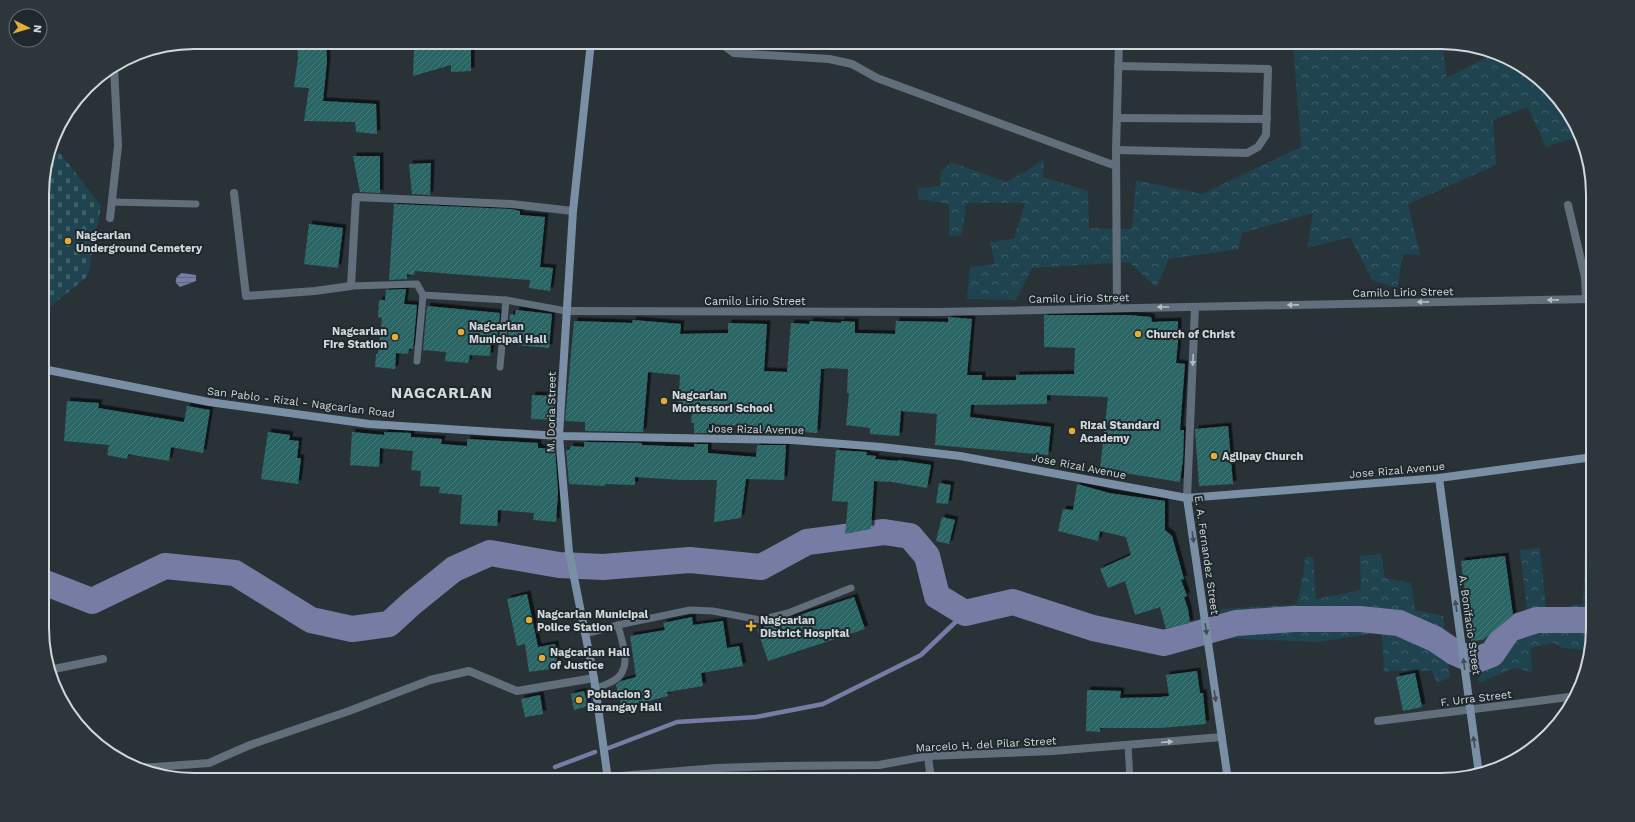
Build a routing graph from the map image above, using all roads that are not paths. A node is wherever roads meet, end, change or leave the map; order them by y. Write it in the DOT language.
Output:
graph roads {
  1 [pos="590,49"];
  2 [pos="728,49"];
  3 [pos="1119,49"];
  4 [pos="1118,66"];
  5 [pos="114,72"];
  6 [pos="1117,118"];
  7 [pos="1267,120"];
  8 [pos="1116,150"];
  9 [pos="1116,166"];
  10 [pos="234,193"];
  11 [pos="112,202"];
  12 [pos="196,204"];
  13 [pos="1568,205"];
  14 [pos="573,212"];
  15 [pos="110,218"];
  16 [pos="1586,282"];
  17 [pos="351,286"];
  18 [pos="423,295"];
  19 [pos="1586,299"];
  20 [pos="506,300"];
  21 [pos="1195,307"];
  22 [pos="1117,308"];
  23 [pos="566,312"];
  24 [pos="417,362"];
  25 [pos="500,367"];
  26 [pos="49,370"];
  27 [pos="559,436"];
  28 [pos="1586,458"];
  29 [pos="1438,478"];
  30 [pos="1187,498"];
  31 [pos="851,588"];
  32 [pos="618,625"];
  33 [pos="585,634"];
  34 [pos="102,659"];
  35 [pos="55,669"];
  36 [pos="594,678"];
  37 [pos="596,689"];
  38 [pos="1569,697"];
  39 [pos="1470,710"];
  40 [pos="1378,721"];
  41 [pos="1222,737"];
  42 [pos="1128,745"];
  43 [pos="928,756"];
  44 [pos="153,767"];
  45 [pos="1478,768"];
  46 [pos="607,773"];
  47 [pos="667,773"];
  48 [pos="930,773"];
  49 [pos="1130,773"];
  50 [pos="1227,773"];
  1 -- 14 [label="main road, M. Doria Street"];
  2 -- 9 [label="street"];
  3 -- 4 [label="street"];
  4 -- 6 [label="street"];
  4 -- 7 [label="street"];
  5 -- 11 [label="street"];
  6 -- 7 [label="street"];
  6 -- 8 [label="street"];
  7 -- 8 [label="street"];
  8 -- 9 [label="street"];
  9 -- 22 [label="street"];
  10 -- 17 [label="street"];
  11 -- 12 [label="lane"];
  11 -- 15 [label="street"];
  13 -- 16 [label="street"];
  14 -- 17 [label="street"];
  14 -- 23 [label="main road, M. Doria Street"];
  17 -- 18 [label="lane"];
  18 -- 20 [label="lane"];
  18 -- 24 [label="lane"];
  19 -- 21 [label="street, Camilo Lirio Street, one-way"];
  20 -- 23 [label="lane"];
  20 -- 25 [label="lane"];
  21 -- 22 [label="street, Camilo Lirio Street, one-way"];
  21 -- 30 [label="street, E. A. Fernandez Street, one-way"];
  22 -- 23 [label="street, Camilo Lirio Street"];
  23 -- 27 [label="main road, M. Doria Street"];
  26 -- 27 [label="main road, San Pablo - Rizal - Nagcarlan Road"];
  27 -- 30 [label="main road, Jose Rizal Avenue"];
  27 -- 33 [label="main road, M. Doria Street"];
  28 -- 29 [label="main road, Jose Rizal Avenue"];
  29 -- 30 [label="main road, Jose Rizal Avenue"];
  39 -- 29 [label="main road, A. Bonifacio Street, one-way"];
  30 -- 41 [label="main road, E. A. Fernandez Street, one-way"];
  31 -- 32 [label="lane"];
  32 -- 33 [label="lane"];
  32 -- 37 [label="lane"];
  33 -- 36 [label="main road, M. Doria Street"];
  34 -- 35 [label="street"];
  36 -- 37 [label="main road, M. Doria Street"];
  36 -- 44 [label="street"];
  37 -- 46 [label="main road, M. Doria Street"];
  38 -- 39 [label="street, F. Urra Street"];
  39 -- 40 [label="street, F. Urra Street"];
  45 -- 39 [label="main road, A. Bonifacio Street, one-way"];
  42 -- 41 [label="street, Marcelo H. del Pilar Street, one-way"];
  41 -- 50 [label="main road, E. A. Fernandez Street"];
  42 -- 43 [label="street, Marcelo H. del Pilar Street"];
  42 -- 49 [label="lane"];
  43 -- 47 [label="street, Marcelo H. del Pilar Street"];
  43 -- 48 [label="street"];
}
